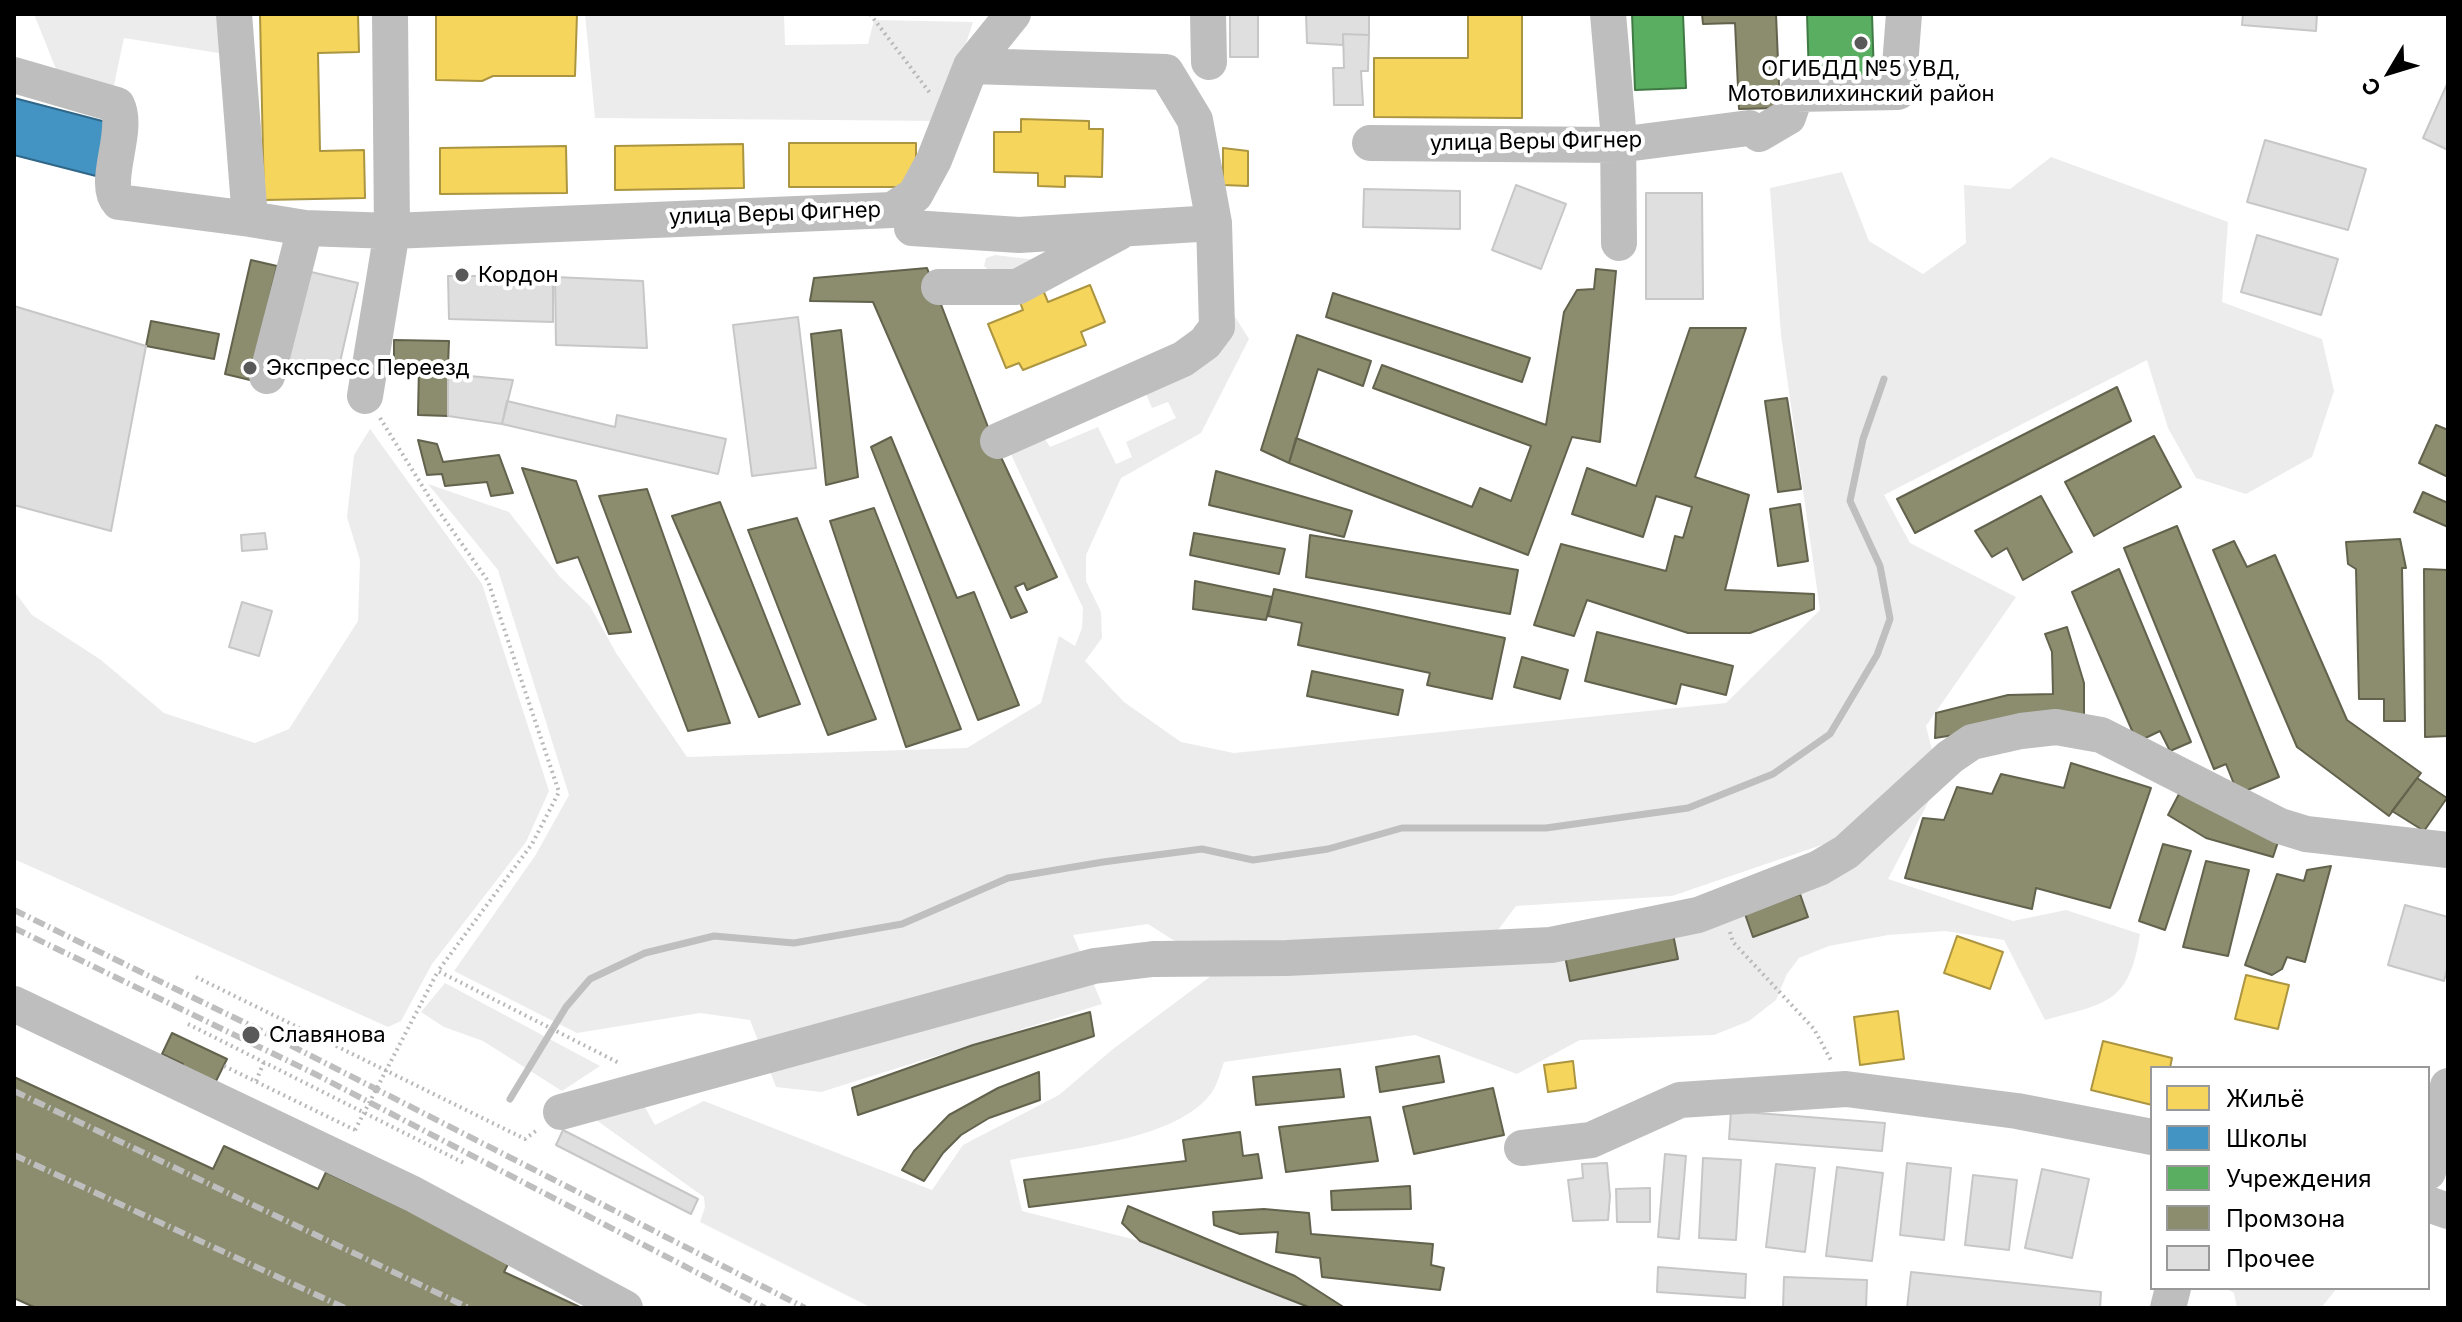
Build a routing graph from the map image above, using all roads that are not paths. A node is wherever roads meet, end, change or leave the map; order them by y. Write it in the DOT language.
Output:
graph roads {
  1 [pos="234,14"];
  2 [pos="390,14"];
  3 [pos="1013,14"];
  4 [pos="1208,14"];
  5 [pos="1608,14"];
  6 [pos="1904,14"];
  7 [pos="1209,62"];
  8 [pos="971,66"];
  9 [pos="14,75"];
  10 [pos="1370,143"];
  11 [pos="1618,145"];
  12 [pos="250,219"];
  13 [pos="902,219"];
  14 [pos="1214,223"];
  15 [pos="1130,227"];
  16 [pos="305,228"];
  17 [pos="392,231"];
  18 [pos="1619,243"];
  19 [pos="939,287"];
  20 [pos="267,376"];
  21 [pos="365,396"];
  22 [pos="998,441"];
  23 [pos="2448,850"];
  24 [pos="14,1004"];
  25 [pos="2448,1086"];
  26 [pos="561,1112"];
  27 [pos="2150,1137"];
  28 [pos="1522,1148"];
  29 [pos="2430,1163"];
  30 [pos="625,1308"];
  1 -- 12 [label="street"];
  2 -- 17 [label="street"];
  3 -- 8 [label="street, улица Веры Фигнер"];
  4 -- 7 [label="street"];
  5 -- 11 [label="street"];
  6 -- 11 [label="street, улица Веры Фигнер"];
  8 -- 13 [label="street, улица Веры Фигнер"];
  8 -- 14 [label="street"];
  9 -- 12 [label="street, улица Веры Фигнер"];
  10 -- 11 [label="street, улица Веры Фигнер"];
  11 -- 18 [label="street"];
  12 -- 16 [label="street, улица Веры Фигнер"];
  13 -- 15 [label="street"];
  13 -- 17 [label="street, улица Веры Фигнер"];
  14 -- 15 [label="street"];
  14 -- 22 [label="street"];
  15 -- 19 [label="street"];
  16 -- 17 [label="street, улица Веры Фигнер"];
  16 -- 20 [label="street"];
  17 -- 21 [label="street"];
  23 -- 26 [label="street"];
  24 -- 30 [label="street"];
  25 -- 29 [label="street"];
  27 -- 28 [label="street"];
}
